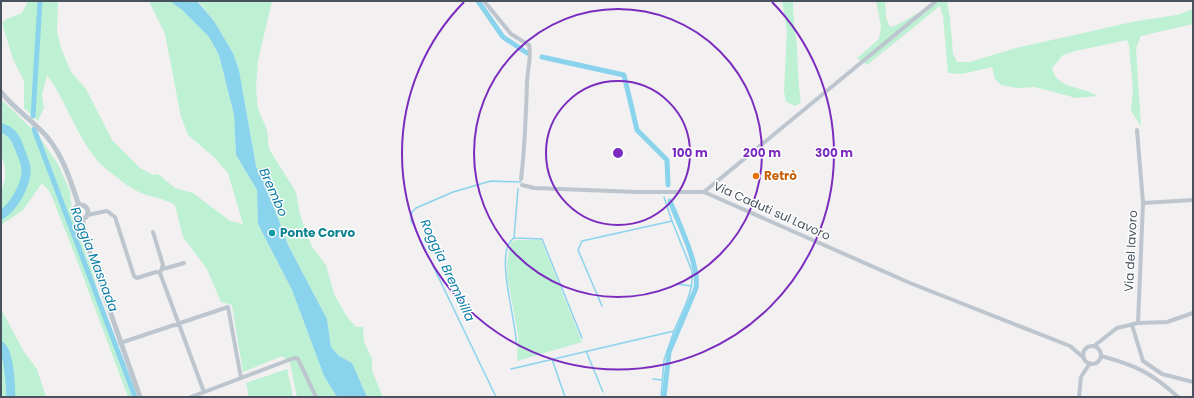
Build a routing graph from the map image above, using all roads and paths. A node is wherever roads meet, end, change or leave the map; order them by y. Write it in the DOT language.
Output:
graph roads {
  1 [pos="484,1"];
  2 [pos="936,1"];
  3 [pos="1,92"];
  4 [pos="1137,130"];
  5 [pos="521,179"];
  6 [pos="522,185"];
  7 [pos="704,192"];
  8 [pos="1193,200"];
  9 [pos="1143,203"];
  10 [pos="79,206"];
  11 [pos="88,215"];
  12 [pos="82,219"];
  13 [pos="153,232"];
  14 [pos="184,262"];
  15 [pos="163,269"];
  16 [pos="160,273"];
  17 [pos="1193,314"];
  18 [pos="1138,323"];
  19 [pos="178,324"];
  20 [pos="1132,325"];
  21 [pos="120,343"];
  22 [pos="1094,346"];
  23 [pos="1101,356"];
  24 [pos="1084,358"];
  25 [pos="1090,363"];
  26 [pos="241,378"];
  27 [pos="1193,382"];
  28 [pos="204,392"];
  29 [pos="140,397"];
  30 [pos="191,397"];
  31 [pos="316,397"];
  32 [pos="1079,397"];
  33 [pos="1178,397"];
  1 -- 5 [label="street"];
  2 -- 7 [label="street, Via Caduti sul Lavoro"];
  3 -- 10 [label="street"];
  4 -- 9 [label="street, Via del lavoro"];
  6 -- 7 [label="street"];
  7 -- 24 [label="street, Via Caduti sul Lavoro"];
  8 -- 9 [label="street"];
  9 -- 18 [label="street, Via del lavoro"];
  10 -- 11 [label="street"];
  10 -- 12 [label="street"];
  11 -- 12 [label="street"];
  11 -- 16 [label="street"];
  12 -- 21 [label="street"];
  13 -- 15 [label="street"];
  14 -- 15 [label="street"];
  15 -- 16 [label="street"];
  16 -- 19 [label="street"];
  17 -- 18 [label="street"];
  18 -- 20 [label="street"];
  19 -- 21 [label="street"];
  19 -- 26 [label="street"];
  19 -- 28 [label="street"];
  20 -- 22 [label="street"];
  20 -- 27 [label="street"];
  21 -- 29 [label="street"];
  22 -- 23 [label="street"];
  22 -- 24 [label="street"];
  23 -- 25 [label="street"];
  23 -- 33 [label="street"];
  24 -- 25 [label="street, Via Caduti sul Lavoro"];
  25 -- 32 [label="street"];
  26 -- 28 [label="street"];
  26 -- 31 [label="street"];
  28 -- 30 [label="street"];
}
